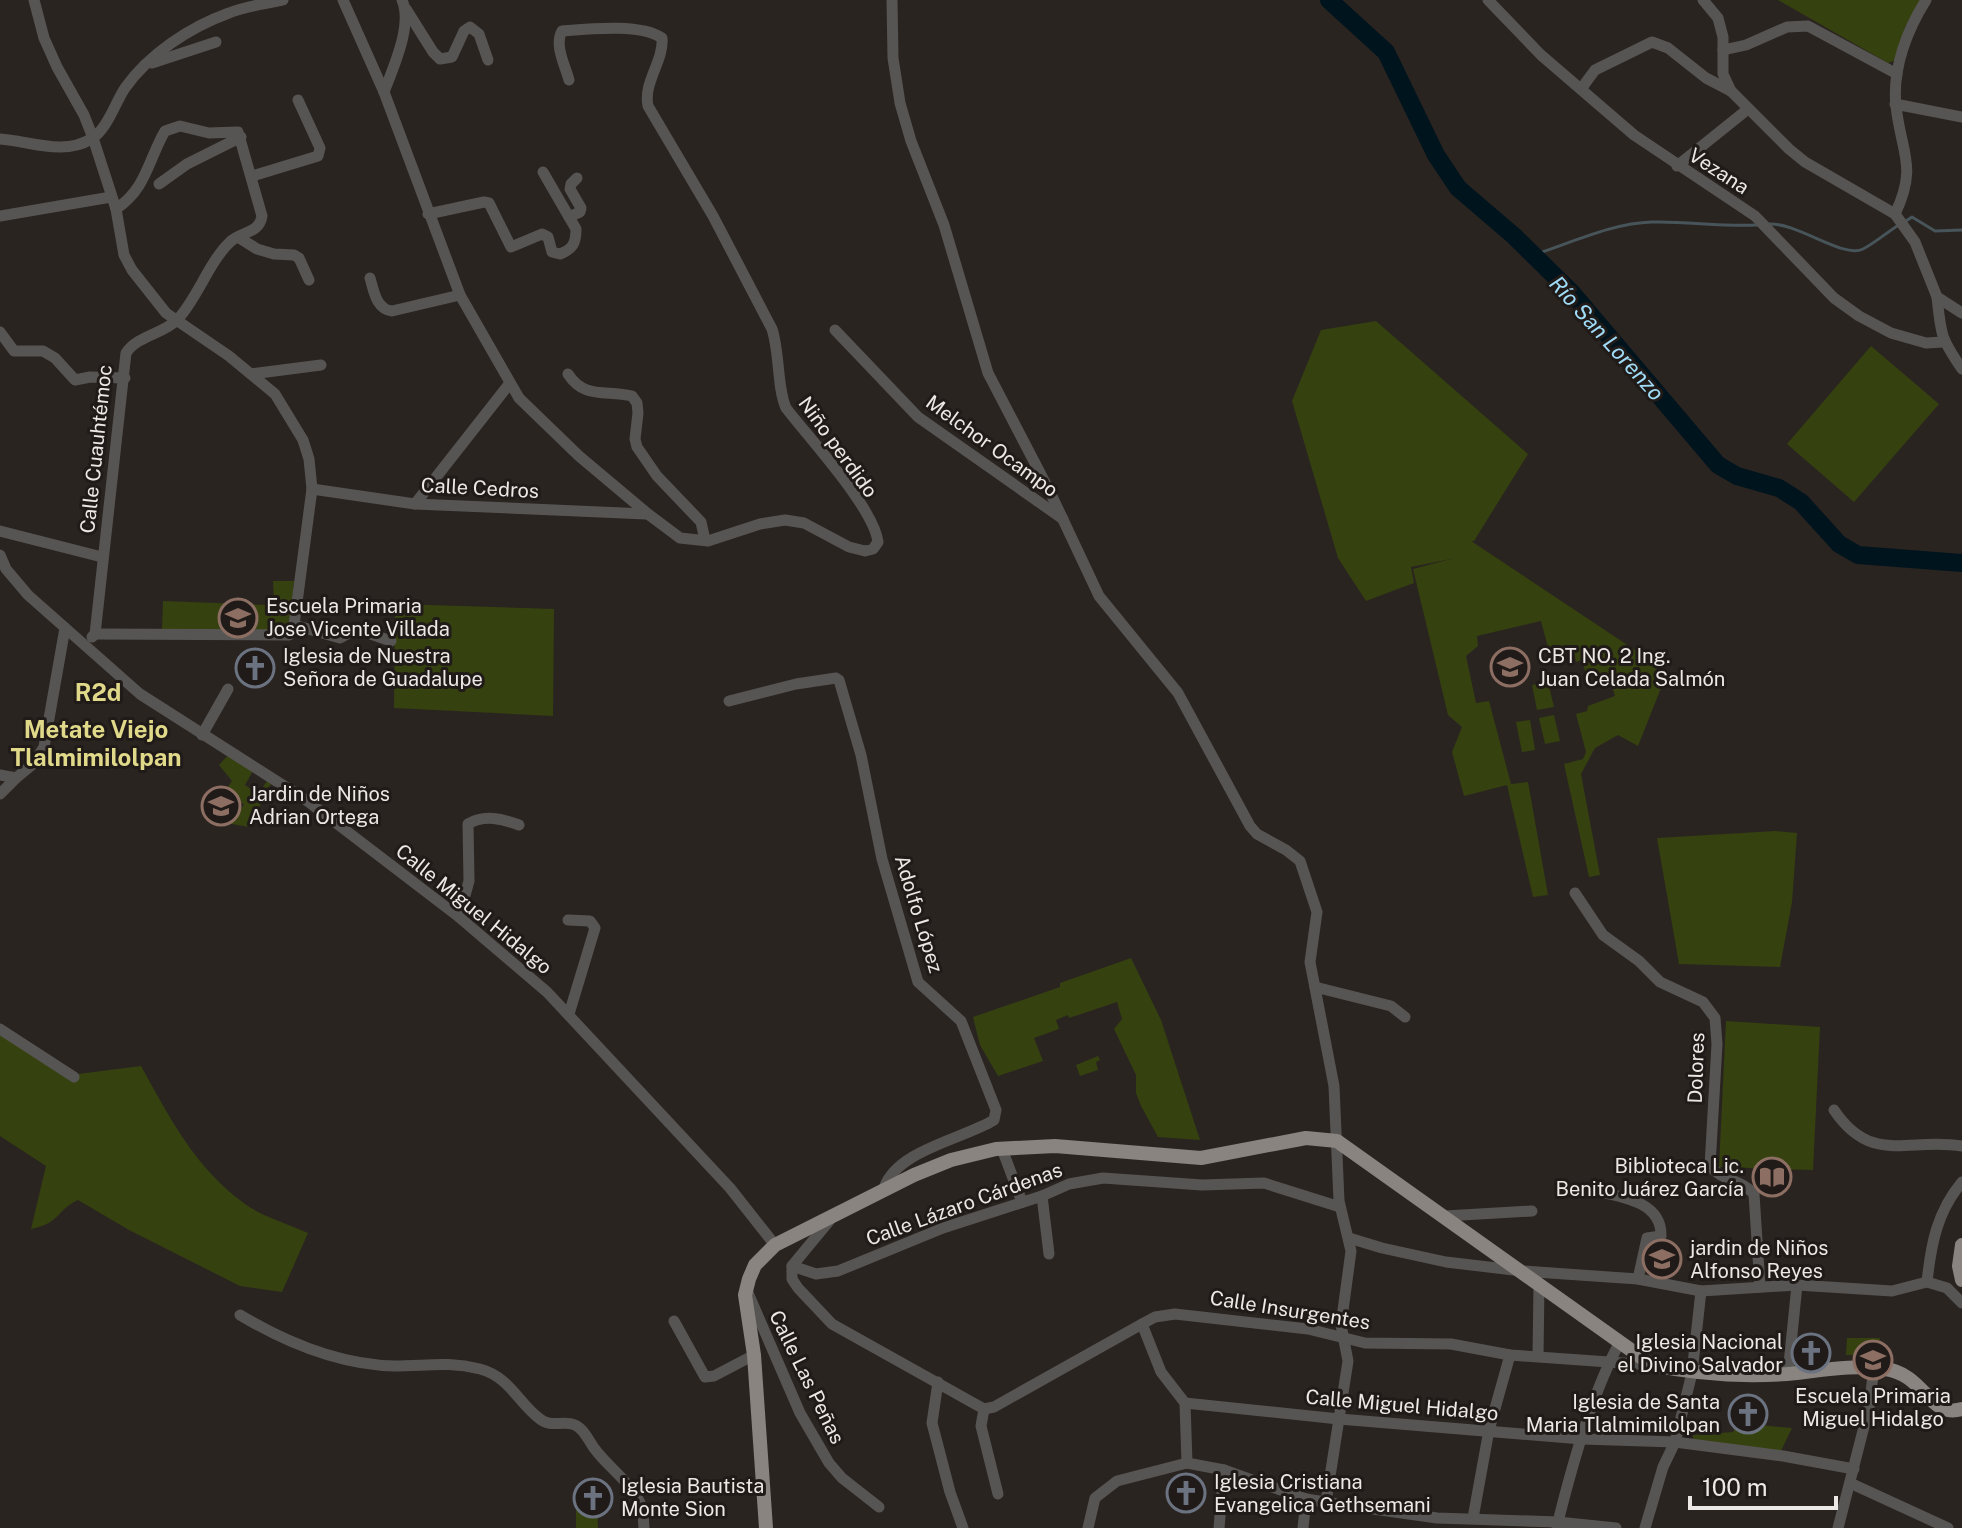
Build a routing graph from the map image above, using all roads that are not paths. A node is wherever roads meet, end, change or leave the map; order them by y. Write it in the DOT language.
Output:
graph roads {
  1 [pos="34,0"];
  2 [pos="283,0"];
  3 [pos="343,0"];
  4 [pos="892,0"];
  5 [pos="1488,0"];
  6 [pos="1703,0"];
  7 [pos="1926,0"];
  8 [pos="404,4"];
  9 [pos="216,42"];
  10 [pos="1723,50"];
  11 [pos="488,60"];
  12 [pos="147,64"];
  13 [pos="1897,74"];
  14 [pos="569,80"];
  15 [pos="1581,89"];
  16 [pos="1731,91"];
  17 [pos="384,92"];
  18 [pos="298,100"];
  19 [pos="1895,104"];
  20 [pos="1748,109"];
  21 [pos="1962,117"];
  22 [pos="238,134"];
  23 [pos="93,138"];
  24 [pos="0,139"];
  25 [pos="1677,166"];
  26 [pos="543,172"];
  27 [pos="252,176"];
  28 [pos="577,178"];
  29 [pos="159,184"];
  30 [pos="111,197"];
  31 [pos="116,209"];
  32 [pos="428,214"];
  33 [pos="0,216"];
  34 [pos="1897,216"];
  35 [pos="569,217"];
  36 [pos="238,237"];
  37 [pos="370,278"];
  38 [pos="309,280"];
  39 [pos="460,295"];
  40 [pos="1937,297"];
  41 [pos="1962,313"];
  42 [pos="176,321"];
  43 [pos="835,330"];
  44 [pos="0,332"];
  45 [pos="1943,342"];
  46 [pos="321,365"];
  47 [pos="1962,369"];
  48 [pos="251,374"];
  49 [pos="568,374"];
  50 [pos="125,378"];
  51 [pos="510,383"];
  52 [pos="312,489"];
  53 [pos="415,504"];
  54 [pos="648,514"];
  55 [pos="1063,520"];
  56 [pos="0,531"];
  57 [pos="705,540"];
  58 [pos="0,555"];
  59 [pos="102,557"];
  60 [pos="65,628"];
  61 [pos="293,628"];
  62 [pos="95,634"];
  63 [pos="391,641"];
  64 [pos="85,643"];
  65 [pos="228,689"];
  66 [pos="729,701"];
  67 [pos="202,735"];
  68 [pos="0,775"];
  69 [pos="16,778"];
  70 [pos="0,794"];
  71 [pos="519,825"];
  72 [pos="1575,893"];
  73 [pos="459,917"];
  74 [pos="568,920"];
  75 [pos="1315,987"];
  76 [pos="569,1014"];
  77 [pos="1405,1017"];
  78 [pos="0,1029"];
  79 [pos="74,1077"];
  80 [pos="1834,1110"];
  81 [pos="1337,1141"];
  82 [pos="1962,1146"];
  83 [pos="1002,1149"];
  84 [pos="1962,1182"];
  85 [pos="884,1188"];
  86 [pos="1596,1191"];
  87 [pos="1042,1196"];
  88 [pos="1022,1202"];
  89 [pos="1340,1207"];
  90 [pos="1532,1211"];
  91 [pos="1445,1216"];
  92 [pos="831,1218"];
  93 [pos="1349,1238"];
  94 [pos="775,1245"];
  95 [pos="1962,1245"];
  96 [pos="1049,1254"];
  97 [pos="792,1266"];
  98 [pos="1522,1271"];
  99 [pos="1638,1279"];
  100 [pos="1962,1280"];
  101 [pos="1927,1282"];
  102 [pos="1539,1284"];
  103 [pos="1797,1285"];
  104 [pos="1760,1287"];
  105 [pos="746,1289"];
  106 [pos="1701,1291"];
  107 [pos="1962,1303"];
  108 [pos="240,1315"];
  109 [pos="674,1321"];
  110 [pos="1142,1324"];
  111 [pos="1344,1339"];
  112 [pos="1620,1342"];
  113 [pos="754,1355"];
  114 [pos="1510,1355"];
  115 [pos="1538,1356"];
  116 [pos="1609,1361"];
  117 [pos="1652,1365"];
  118 [pos="1874,1368"];
  119 [pos="1692,1373"];
  120 [pos="1788,1374"];
  121 [pos="938,1382"];
  122 [pos="1185,1403"];
  123 [pos="984,1409"];
  124 [pos="1962,1409"];
  125 [pos="1339,1419"];
  126 [pos="1489,1430"];
  127 [pos="1582,1439"];
  128 [pos="1675,1442"];
  129 [pos="1187,1463"];
  130 [pos="1854,1469"];
  131 [pos="1224,1470"];
  132 [pos="1850,1483"];
  133 [pos="998,1494"];
  134 [pos="1306,1499"];
  135 [pos="1326,1502"];
  136 [pos="879,1507"];
  137 [pos="1473,1518"];
  138 [pos="1437,1523"];
  139 [pos="1557,1525"];
  140 [pos="644,1528"];
  141 [pos="766,1528"];
  142 [pos="963,1528"];
  143 [pos="1088,1528"];
  144 [pos="1219,1528"];
  145 [pos="1303,1528"];
  146 [pos="1616,1528"];
  147 [pos="1645,1528"];
  148 [pos="1838,1528"];
  149 [pos="1948,1528"];
  1 -- 23 [label="street"];
  2 -- 12 [label="street"];
  3 -- 17 [label="street"];
  4 -- 55 [label="street"];
  5 -- 15 [label="street, Vezana"];
  6 -- 10 [label="street"];
  7 -- 13 [label="street"];
  8 -- 11 [label="street"];
  8 -- 17 [label="street"];
  9 -- 12 [label="street"];
  10 -- 13 [label="street"];
  10 -- 16 [label="street"];
  12 -- 23 [label="street"];
  13 -- 19 [label="street"];
  14 -- 57 [label="street, Niño perdido"];
  15 -- 16 [label="street"];
  15 -- 25 [label="street, Vezana"];
  16 -- 20 [label="street"];
  17 -- 32 [label="street"];
  18 -- 27 [label="street"];
  19 -- 21 [label="street"];
  19 -- 34 [label="street"];
  20 -- 25 [label="street"];
  20 -- 34 [label="street"];
  22 -- 27 [label="street, Calle Cuauhtémoc"];
  22 -- 29 [label="street"];
  22 -- 31 [label="street"];
  23 -- 24 [label="street"];
  23 -- 30 [label="street"];
  25 -- 45 [label="street, Vezana"];
  26 -- 35 [label="street"];
  27 -- 36 [label="street, Calle Cuauhtémoc"];
  28 -- 35 [label="street"];
  30 -- 31 [label="street"];
  30 -- 33 [label="street"];
  31 -- 42 [label="street"];
  32 -- 35 [label="street"];
  32 -- 39 [label="street"];
  34 -- 40 [label="street"];
  36 -- 38 [label="street"];
  36 -- 42 [label="street, Calle Cuauhtémoc"];
  37 -- 39 [label="street"];
  39 -- 51 [label="street"];
  40 -- 41 [label="street"];
  40 -- 45 [label="street"];
  42 -- 48 [label="street"];
  42 -- 50 [label="street, Calle Cuauhtémoc"];
  43 -- 55 [label="street, Melchor Ocampo"];
  44 -- 50 [label="street"];
  45 -- 47 [label="street"];
  46 -- 48 [label="street"];
  48 -- 52 [label="street"];
  49 -- 57 [label="street"];
  50 -- 59 [label="street, Calle Cuauhtémoc"];
  51 -- 53 [label="street"];
  51 -- 54 [label="street"];
  52 -- 53 [label="street, Calle Cedros"];
  52 -- 61 [label="street"];
  53 -- 54 [label="street, Calle Cedros"];
  54 -- 57 [label="street, Niño perdido"];
  55 -- 75 [label="street"];
  56 -- 59 [label="street"];
  58 -- 60 [label="street, Calle Miguel Hidalgo"];
  59 -- 62 [label="street, Calle Cuauhtémoc"];
  60 -- 64 [label="street, Calle Miguel Hidalgo"];
  60 -- 69 [label="street"];
  61 -- 62 [label="street"];
  61 -- 63 [label="street"];
  62 -- 64 [label="street"];
  64 -- 67 [label="street, Calle Miguel Hidalgo"];
  65 -- 67 [label="street"];
  66 -- 85 [label="street, Adolfo López"];
  67 -- 73 [label="street, Calle Miguel Hidalgo"];
  68 -- 69 [label="street"];
  69 -- 70 [label="street"];
  71 -- 73 [label="street"];
  72 -- 104 [label="street, Dolores"];
  73 -- 76 [label="street, Calle Miguel Hidalgo"];
  74 -- 76 [label="street"];
  75 -- 77 [label="street"];
  75 -- 81 [label="street"];
  76 -- 94 [label="street, Calle Miguel Hidalgo"];
  78 -- 79 [label="street"];
  80 -- 82 [label="street"];
  81 -- 83 [label="main road"];
  81 -- 89 [label="street"];
  81 -- 91 [label="main road"];
  83 -- 85 [label="main road"];
  83 -- 88 [label="street"];
  84 -- 101 [label="street"];
  85 -- 92 [label="main road"];
  86 -- 99 [label="street"];
  87 -- 88 [label="street, Calle Lázaro Cárdenas"];
  87 -- 89 [label="street, Calle Lázaro Cárdenas"];
  87 -- 96 [label="street"];
  88 -- 97 [label="street, Calle Lázaro Cárdenas"];
  89 -- 93 [label="street"];
  90 -- 91 [label="street"];
  91 -- 98 [label="main road"];
  92 -- 94 [label="main road"];
  92 -- 97 [label="street"];
  93 -- 98 [label="street"];
  93 -- 111 [label="street"];
  94 -- 105 [label="main road"];
  95 -- 100 [label="main road"];
  97 -- 121 [label="street"];
  98 -- 99 [label="street"];
  98 -- 102 [label="main road"];
  99 -- 106 [label="street"];
  101 -- 103 [label="street"];
  101 -- 107 [label="street"];
  102 -- 112 [label="main road"];
  102 -- 115 [label="street"];
  103 -- 104 [label="street"];
  103 -- 120 [label="street"];
  104 -- 106 [label="street"];
  105 -- 113 [label="main road"];
  105 -- 136 [label="street, Calle Las Peñas"];
  106 -- 119 [label="street"];
  108 -- 140 [label="street"];
  109 -- 113 [label="street"];
  110 -- 111 [label="street, Calle Insurgentes"];
  110 -- 122 [label="street"];
  110 -- 123 [label="street, Calle Insurgentes"];
  111 -- 114 [label="street, Calle Insurgentes"];
  111 -- 125 [label="street"];
  112 -- 116 [label="street"];
  112 -- 117 [label="main road"];
  113 -- 141 [label="main road"];
  114 -- 115 [label="street, Calle Insurgentes"];
  114 -- 126 [label="street"];
  115 -- 116 [label="street, Calle Insurgentes"];
  116 -- 117 [label="street, Calle Insurgentes"];
  116 -- 127 [label="street"];
  117 -- 119 [label="main road, Calle Insurgentes"];
  118 -- 120 [label="main road, Calle Insurgentes"];
  118 -- 124 [label="main road, Calle Insurgentes"];
  118 -- 130 [label="street"];
  119 -- 120 [label="main road, Calle Insurgentes"];
  119 -- 128 [label="street"];
  121 -- 123 [label="street"];
  121 -- 142 [label="street"];
  122 -- 125 [label="street, Calle Miguel Hidalgo"];
  122 -- 129 [label="street"];
  123 -- 133 [label="street"];
  125 -- 126 [label="street, Calle Miguel Hidalgo"];
  125 -- 135 [label="street"];
  126 -- 127 [label="street, Calle Miguel Hidalgo"];
  126 -- 137 [label="street"];
  127 -- 128 [label="street, Calle Miguel Hidalgo"];
  127 -- 139 [label="street"];
  128 -- 130 [label="street, Calle Miguel Hidalgo"];
  128 -- 147 [label="street"];
  129 -- 131 [label="street"];
  129 -- 143 [label="street"];
  130 -- 132 [label="street"];
  131 -- 134 [label="street"];
  131 -- 144 [label="street"];
  132 -- 148 [label="street"];
  132 -- 149 [label="street"];
  134 -- 135 [label="street"];
  134 -- 145 [label="street"];
  135 -- 138 [label="street"];
  137 -- 138 [label="street"];
  137 -- 139 [label="street"];
  139 -- 146 [label="street"];
}
